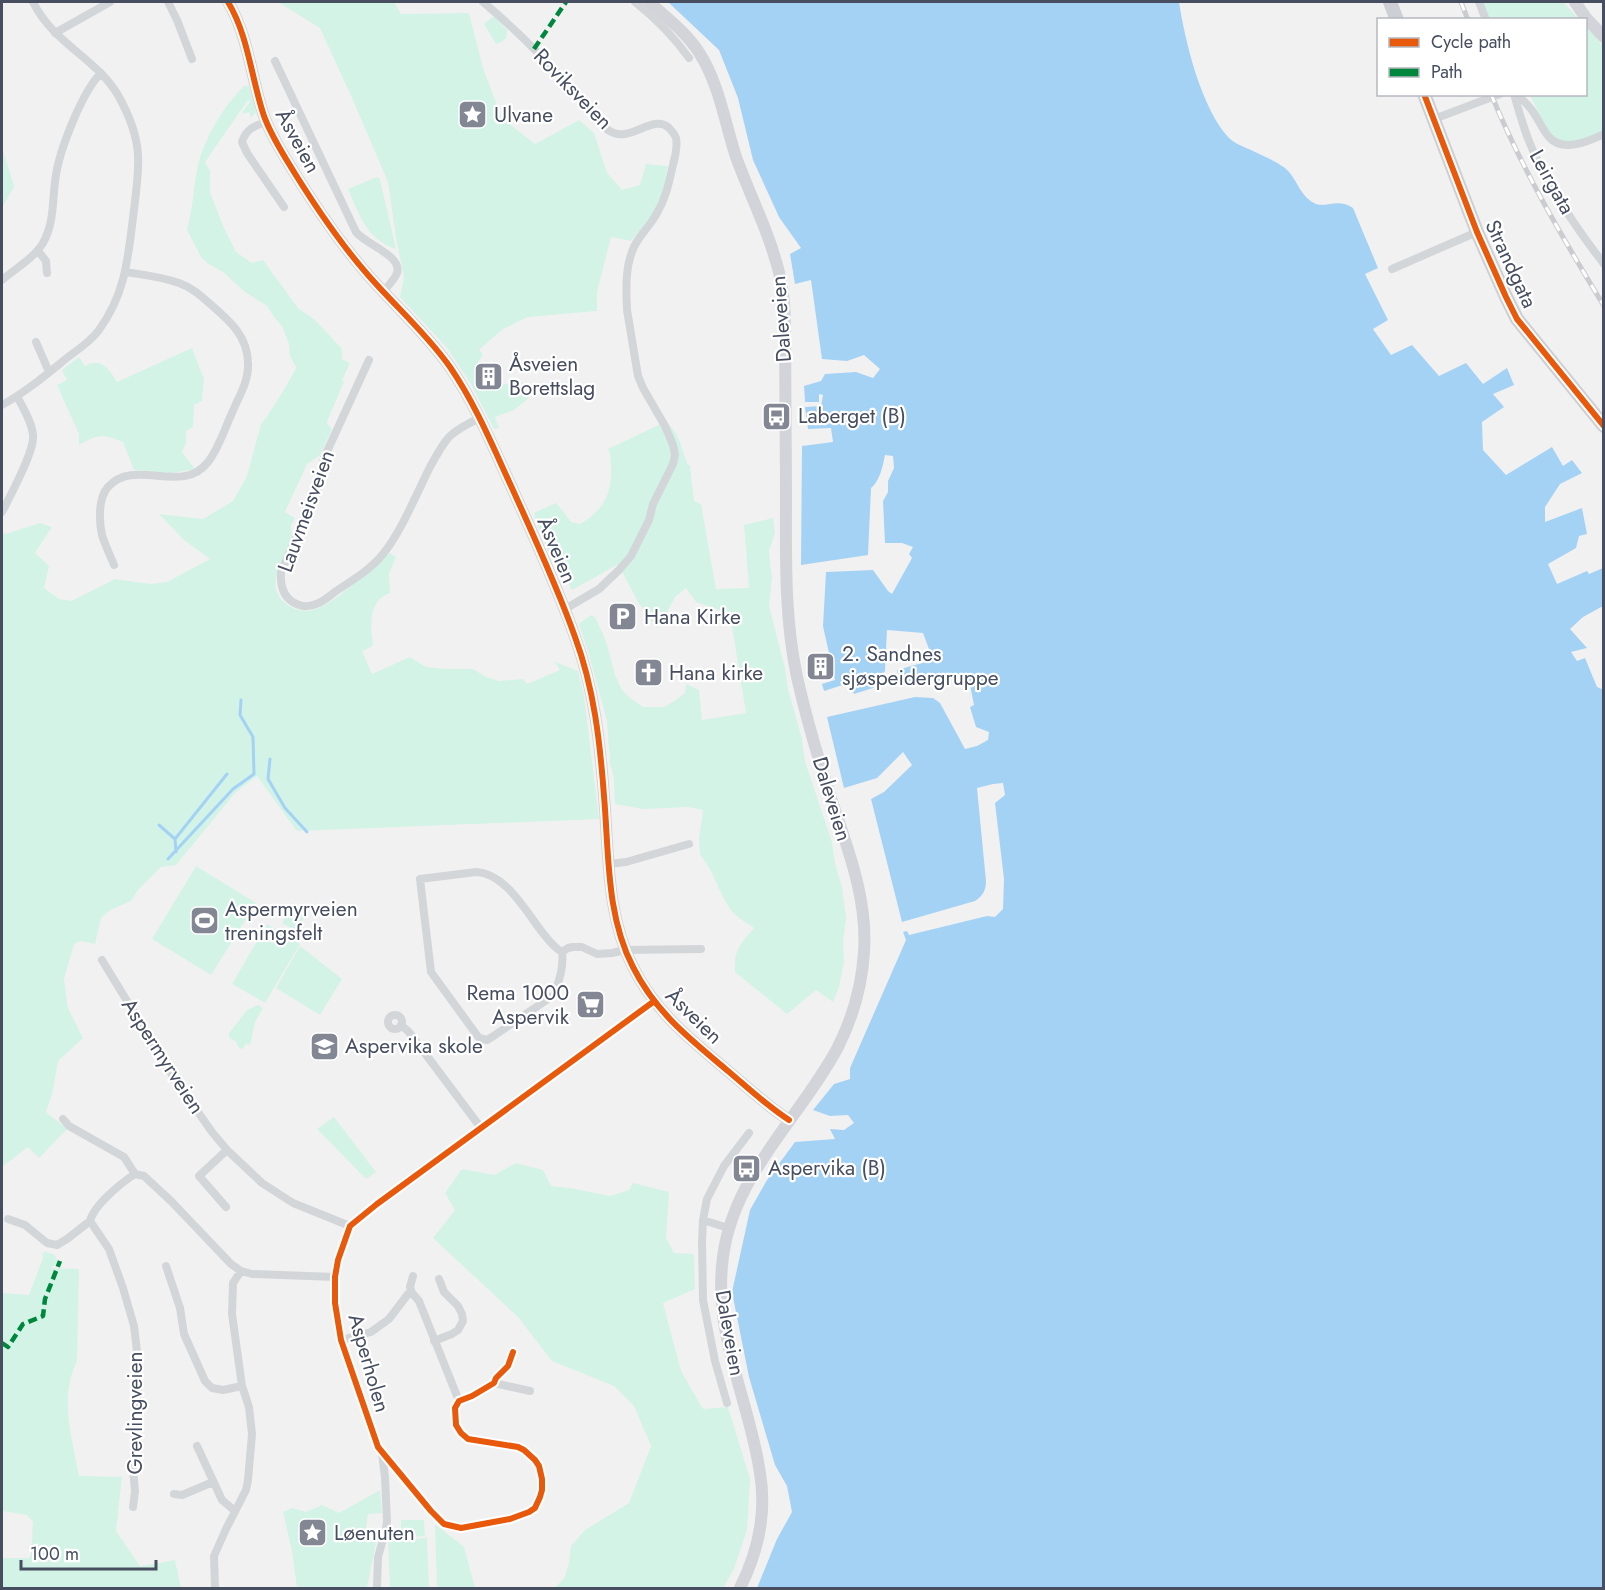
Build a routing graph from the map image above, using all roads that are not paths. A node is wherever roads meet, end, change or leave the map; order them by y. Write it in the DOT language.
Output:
graph roads {
  1 [pos="33,2"];
  2 [pos="110,2"];
  3 [pos="168,2"];
  4 [pos="228,2"];
  5 [pos="483,2"];
  6 [pos="635,2"];
  7 [pos="649,2"];
  8 [pos="1390,2"];
  9 [pos="1479,2"];
  10 [pos="1576,2"];
  11 [pos="1396,18"];
  12 [pos="1485,18"];
  13 [pos="1586,18"];
  14 [pos="1587,19"];
  15 [pos="1604,27"];
  16 [pos="55,33"];
  17 [pos="1604,37"];
  18 [pos="688,58"];
  19 [pos="192,59"];
  20 [pos="275,61"];
  21 [pos="100,73"];
  22 [pos="1425,96"];
  23 [pos="1495,96"];
  24 [pos="1516,96"];
  25 [pos="1518,96"];
  26 [pos="1434,119"];
  27 [pos="266,122"];
  28 [pos="1604,134"];
  29 [pos="284,207"];
  30 [pos="1477,231"];
  31 [pos="38,251"];
  32 [pos="1604,264"];
  33 [pos="1392,269"];
  34 [pos="126,272"];
  35 [pos="47,273"];
  36 [pos="2,280"];
  37 [pos="383,292"];
  38 [pos="36,342"];
  39 [pos="369,360"];
  40 [pos="49,372"];
  41 [pos="17,396"];
  42 [pos="2,405"];
  43 [pos="480,418"];
  44 [pos="1604,426"];
  45 [pos="2,512"];
  46 [pos="114,565"];
  47 [pos="565,609"];
  48 [pos="689,844"];
  49 [pos="609,864"];
  50 [pos="701,949"];
  51 [pos="625,950"];
  52 [pos="562,952"];
  53 [pos="102,960"];
  54 [pos="653,1002"];
  55 [pos="401,1025"];
  56 [pos="63,1119"];
  57 [pos="789,1120"];
  58 [pos="481,1128"];
  59 [pos="748,1133"];
  60 [pos="227,1150"];
  61 [pos="135,1174"];
  62 [pos="226,1207"];
  63 [pos="8,1218"];
  64 [pos="703,1220"];
  65 [pos="90,1221"];
  66 [pos="350,1226"];
  67 [pos="728,1228"];
  68 [pos="166,1266"];
  69 [pos="241,1271"];
  70 [pos="413,1276"];
  71 [pos="335,1277"];
  72 [pos="439,1279"];
  73 [pos="412,1293"];
  74 [pos="341,1340"];
  75 [pos="434,1341"];
  76 [pos="513,1352"];
  77 [pos="494,1383"];
  78 [pos="242,1386"];
  79 [pos="530,1391"];
  80 [pos="459,1401"];
  81 [pos="727,1403"];
  82 [pos="197,1446"];
  83 [pos="382,1453"];
  84 [pos="213,1482"];
  85 [pos="174,1494"];
  86 [pos="133,1507"];
  87 [pos="235,1511"];
  88 [pos="377,1584"];
  89 [pos="215,1588"];
  90 [pos="740,1588"];
  1 -- 16 [label="street"];
  2 -- 16 [label="street"];
  3 -- 19 [label="street"];
  4 -- 27 [label="main road, Åsveien"];
  5 -- 47 [label="street, Roviksveien"];
  6 -- 18 [label="street"];
  7 -- 57 [label="main road, Daleveien"];
  8 -- 11 [label="main road"];
  9 -- 12 [label="street"];
  10 -- 13 [label="main road"];
  10 -- 15 [label="main road"];
  14 -- 17 [label="main road"];
  16 -- 21 [label="street"];
  20 -- 37 [label="street, Åsveien"];
  21 -- 31 [label="street"];
  21 -- 34 [label="street"];
  22 -- 26 [label="main road, Strandgata"];
  23 -- 26 [label="street"];
  24 -- 32 [label="street, Leirgata"];
  25 -- 28 [label="street"];
  26 -- 30 [label="main road, Strandgata"];
  27 -- 29 [label="street, Åsveien"];
  27 -- 37 [label="main road, Åsveien"];
  30 -- 33 [label="street"];
  30 -- 44 [label="main road, Strandgata"];
  31 -- 35 [label="street"];
  31 -- 36 [label="street"];
  34 -- 40 [label="street"];
  34 -- 46 [label="street"];
  37 -- 43 [label="main road, Åsveien"];
  38 -- 40 [label="street"];
  39 -- 43 [label="street, Lauvmeisveien"];
  40 -- 41 [label="street"];
  41 -- 42 [label="street"];
  41 -- 45 [label="street"];
  43 -- 47 [label="main road, Åsveien"];
  47 -- 49 [label="main road, Åsveien"];
  48 -- 49 [label="street"];
  49 -- 51 [label="main road, Åsveien"];
  50 -- 51 [label="street"];
  51 -- 52 [label="street"];
  51 -- 54 [label="main road, Åsveien"];
  52 -- 52 [label="street"];
  53 -- 60 [label="street, Aspermyrveien"];
  54 -- 57 [label="main road, Åsveien"];
  54 -- 58 [label="street"];
  55 -- 58 [label="street"];
  56 -- 61 [label="street"];
  57 -- 67 [label="main road, Daleveien"];
  58 -- 66 [label="street"];
  59 -- 64 [label="street, Daleveien"];
  60 -- 62 [label="street"];
  60 -- 66 [label="street, Aspermyrveien"];
  61 -- 65 [label="street"];
  61 -- 69 [label="street"];
  63 -- 65 [label="street"];
  64 -- 67 [label="street"];
  64 -- 81 [label="street, Daleveien"];
  65 -- 86 [label="street, Grevlingveien"];
  66 -- 71 [label="street, Asperholen"];
  67 -- 90 [label="main road, Daleveien"];
  68 -- 78 [label="street"];
  69 -- 71 [label="street"];
  69 -- 78 [label="street"];
  70 -- 73 [label="street"];
  71 -- 74 [label="street, Asperholen"];
  72 -- 75 [label="street"];
  73 -- 74 [label="street, Asperholen"];
  73 -- 75 [label="street, Asperholen"];
  74 -- 83 [label="street, Asperholen"];
  75 -- 80 [label="street, Asperholen"];
  76 -- 77 [label="street"];
  77 -- 79 [label="street"];
  77 -- 80 [label="street"];
  78 -- 87 [label="street"];
  80 -- 83 [label="street, Asperholen"];
  82 -- 84 [label="street"];
  83 -- 88 [label="street, Asperholen"];
  84 -- 85 [label="street"];
  84 -- 87 [label="street"];
  87 -- 89 [label="street"];
}
